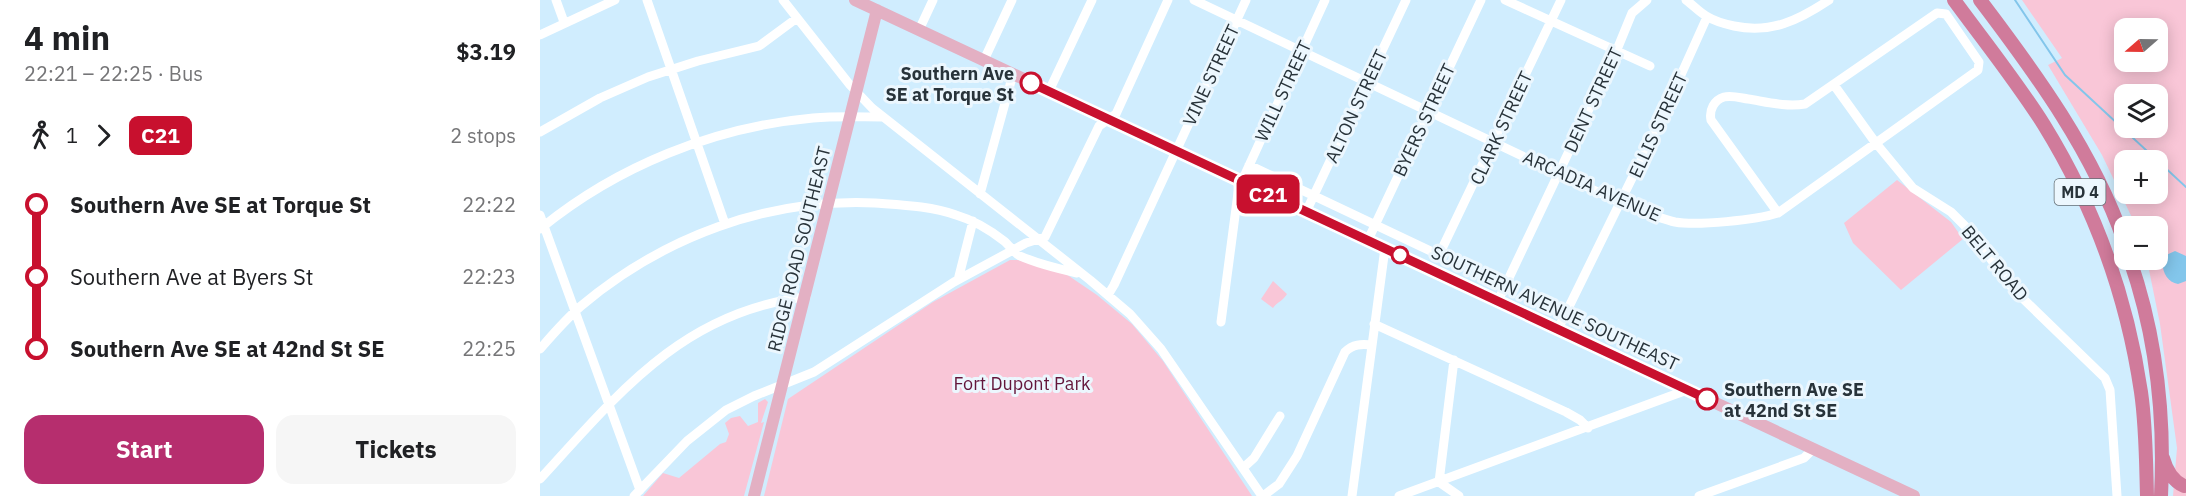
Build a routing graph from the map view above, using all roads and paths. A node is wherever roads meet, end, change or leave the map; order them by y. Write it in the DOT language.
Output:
graph roads {
  1 [pos="556,0"];
  2 [pos="615,0"];
  3 [pos="646,0"];
  4 [pos="783,0"];
  5 [pos="855,0"];
  6 [pos="933,0"];
  7 [pos="1012,0"];
  8 [pos="1092,0"];
  9 [pos="1168,0"];
  10 [pos="1194,0"];
  11 [pos="1246,0"];
  12 [pos="1325,0"];
  13 [pos="1406,0"];
  14 [pos="1481,0"];
  15 [pos="1505,0"];
  16 [pos="1561,0"];
  17 [pos="1647,0"];
  18 [pos="1686,0"];
  19 [pos="1704,0"];
  20 [pos="1829,0"];
  21 [pos="1954,0"];
  22 [pos="1980,0"];
  23 [pos="1695,6"];
  24 [pos="877,10"];
  25 [pos="1707,17"];
  26 [pos="797,18"];
  27 [pos="1236,20"];
  28 [pos="1551,21"];
  29 [pos="564,22"];
  30 [pos="919,30"];
  31 [pos="540,35"];
  32 [pos="1301,51"];
  33 [pos="1616,52"];
  34 [pos="984,60"];
  35 [pos="1650,66"];
  36 [pos="671,69"];
  37 [pos="1013,74"];
  38 [pos="1367,82"];
  39 [pos="1834,85"];
  40 [pos="1049,91"];
  41 [pos="857,93"];
  42 [pos="1428,112"];
  43 [pos="851,117"];
  44 [pos="882,117"];
  45 [pos="1108,119"];
  46 [pos="540,132"];
  47 [pos="697,142"];
  48 [pos="1875,142"];
  49 [pos="1494,143"];
  50 [pos="1175,150"];
  51 [pos="1249,165"];
  52 [pos="1558,173"];
  53 [pos="1242,181"];
  54 [pos="980,194"];
  55 [pos="1313,196"];
  56 [pos="1621,203"];
  57 [pos="829,204"];
  58 [pos="1306,212"];
  59 [pos="1778,213"];
  60 [pos="540,215"];
  61 [pos="2115,216"];
  62 [pos="973,221"];
  63 [pos="725,224"];
  64 [pos="1375,225"];
  65 [pos="542,227"];
  66 [pos="1038,240"];
  67 [pos="1368,240"];
  68 [pos="1385,248"];
  69 [pos="1014,250"];
  70 [pos="2133,270"];
  71 [pos="1082,274"];
  72 [pos="958,280"];
  73 [pos="1108,295"];
  74 [pos="806,297"];
  75 [pos="1498,301"];
  76 [pos="575,312"];
  77 [pos="1221,322"];
  78 [pos="1374,324"];
  79 [pos="1558,329"];
  80 [pos="1372,345"];
  81 [pos="540,349"];
  82 [pos="1454,360"];
  83 [pos="783,385"];
  84 [pos="1687,390"];
  85 [pos="2159,402"];
  86 [pos="2142,404"];
  87 [pos="609,405"];
  88 [pos="1280,416"];
  89 [pos="1588,428"];
  90 [pos="1813,448"];
  91 [pos="2162,452"];
  92 [pos="1243,468"];
  93 [pos="540,479"];
  94 [pos="1438,482"];
  95 [pos="2184,486"];
  96 [pos="637,493"];
  97 [pos="754,496"];
  98 [pos="1263,496"];
  99 [pos="1352,496"];
  100 [pos="1399,496"];
  101 [pos="1459,496"];
  102 [pos="1699,496"];
  103 [pos="1914,496"];
  104 [pos="2117,496"];
  105 [pos="2147,496"];
  106 [pos="2161,496"];
  1 -- 29 [label="street"];
  2 -- 29 [label="street"];
  3 -- 36 [label="street"];
  4 -- 26 [label="street"];
  5 -- 24 [label="main road, SOUTHERN AVENUE SOUTHEAST"];
  6 -- 30 [label="street"];
  7 -- 34 [label="street"];
  8 -- 40 [label="street"];
  9 -- 45 [label="street"];
  10 -- 27 [label="street, ARCADIA AVENUE"];
  11 -- 27 [label="street, VINE STREET"];
  12 -- 32 [label="street, WILL STREET"];
  13 -- 38 [label="street, ALTON STREET"];
  14 -- 42 [label="street, BYERS STREET"];
  15 -- 28 [label="street"];
  16 -- 28 [label="street, CLARK STREET"];
  17 -- 33 [label="street, DENT STREET"];
  18 -- 23 [label="street"];
  19 -- 23 [label="street"];
  20 -- 25 [label="street"];
  21 -- 86 [label="highway, MD 4"];
  22 -- 61 [label="highway, MD 4"];
  23 -- 25 [label="street"];
  24 -- 30 [label="main road, SOUTHERN AVENUE SOUTHEAST"];
  24 -- 41 [label="main road, RIDGE ROAD SOUTHEAST"];
  25 -- 56 [label="street, ELLIS STREET"];
  26 -- 36 [label="street"];
  26 -- 41 [label="street"];
  27 -- 32 [label="street, ARCADIA AVENUE"];
  27 -- 50 [label="street, VINE STREET"];
  28 -- 33 [label="street"];
  28 -- 49 [label="street, CLARK STREET"];
  29 -- 31 [label="street"];
  30 -- 34 [label="main road, SOUTHERN AVENUE SOUTHEAST"];
  32 -- 38 [label="street, ARCADIA AVENUE"];
  32 -- 51 [label="street, WILL STREET"];
  33 -- 35 [label="street"];
  33 -- 52 [label="street, DENT STREET"];
  34 -- 37 [label="main road, SOUTHERN AVENUE SOUTHEAST"];
  36 -- 46 [label="street"];
  36 -- 47 [label="street"];
  37 -- 40 [label="main road, SOUTHERN AVENUE SOUTHEAST"];
  37 -- 54 [label="street"];
  38 -- 42 [label="street, ARCADIA AVENUE"];
  38 -- 55 [label="street, ALTON STREET"];
  39 -- 48 [label="street, BELT ROAD"];
  39 -- 48 [label="street, ARCADIA AVENUE"];
  39 -- 59 [label="street"];
  40 -- 45 [label="main road, SOUTHERN AVENUE SOUTHEAST"];
  41 -- 43 [label="main road, RIDGE ROAD SOUTHEAST"];
  41 -- 44 [label="street"];
  42 -- 49 [label="street, ARCADIA AVENUE"];
  42 -- 64 [label="street, BYERS STREET"];
  43 -- 44 [label="street"];
  43 -- 47 [label="street"];
  43 -- 57 [label="main road, RIDGE ROAD SOUTHEAST"];
  44 -- 54 [label="street"];
  45 -- 50 [label="main road, SOUTHERN AVENUE SOUTHEAST"];
  45 -- 66 [label="street"];
  47 -- 63 [label="street"];
  47 -- 65 [label="street"];
  48 -- 59 [label="street, ARCADIA AVENUE"];
  48 -- 104 [label="street, BELT ROAD"];
  49 -- 52 [label="street, ARCADIA AVENUE"];
  49 -- 64 [label="street, CLARK STREET"];
  50 -- 53 [label="main road, SOUTHERN AVENUE SOUTHEAST"];
  50 -- 73 [label="street, VINE STREET"];
  51 -- 53 [label="street, WILL STREET"];
  51 -- 55 [label="street"];
  52 -- 56 [label="street, ARCADIA AVENUE"];
  52 -- 75 [label="street, DENT STREET"];
  53 -- 58 [label="main road, SOUTHERN AVENUE SOUTHEAST"];
  53 -- 77 [label="street, WILL STREET"];
  54 -- 66 [label="street"];
  55 -- 58 [label="street, ALTON STREET"];
  55 -- 64 [label="street"];
  56 -- 59 [label="street, ARCADIA AVENUE"];
  56 -- 79 [label="street, ELLIS STREET"];
  57 -- 62 [label="street"];
  57 -- 63 [label="street"];
  57 -- 74 [label="main road, RIDGE ROAD SOUTHEAST"];
  58 -- 67 [label="main road, SOUTHERN AVENUE SOUTHEAST"];
  60 -- 65 [label="street"];
  62 -- 69 [label="street"];
  62 -- 72 [label="street"];
  63 -- 76 [label="street"];
  64 -- 67 [label="street, BYERS STREET"];
  65 -- 76 [label="street"];
  66 -- 69 [label="street"];
  66 -- 71 [label="street"];
  67 -- 68 [label="main road, SOUTHERN AVENUE SOUTHEAST"];
  68 -- 75 [label="main road, SOUTHERN AVENUE SOUTHEAST"];
  68 -- 78 [label="street"];
  69 -- 71 [label="street"];
  69 -- 72 [label="street"];
  70 -- 85 [label="highway"];
  71 -- 73 [label="street"];
  72 -- 83 [label="street"];
  73 -- 92 [label="street"];
  74 -- 83 [label="main road, RIDGE ROAD SOUTHEAST"];
  74 -- 87 [label="street"];
  75 -- 79 [label="main road, SOUTHERN AVENUE SOUTHEAST"];
  76 -- 81 [label="street"];
  76 -- 87 [label="street"];
  78 -- 80 [label="street"];
  78 -- 82 [label="street"];
  79 -- 84 [label="main road, SOUTHERN AVENUE SOUTHEAST"];
  80 -- 98 [label="street"];
  80 -- 99 [label="street"];
  82 -- 89 [label="street"];
  82 -- 94 [label="street"];
  83 -- 96 [label="street"];
  83 -- 97 [label="main road, RIDGE ROAD SOUTHEAST"];
  84 -- 89 [label="street"];
  84 -- 90 [label="main road, SOUTHERN AVENUE SOUTHEAST"];
  85 -- 86 [label="highway"];
  85 -- 91 [label="highway"];
  86 -- 105 [label="highway, MD 4"];
  87 -- 93 [label="street"];
  87 -- 96 [label="street"];
  88 -- 92 [label="street"];
  89 -- 94 [label="street"];
  90 -- 102 [label="street"];
  90 -- 103 [label="main road, SOUTHERN AVENUE SOUTHEAST"];
  91 -- 95 [label="highway"];
  91 -- 106 [label="highway"];
  92 -- 98 [label="street"];
  94 -- 100 [label="street"];
  94 -- 101 [label="street"];
}
